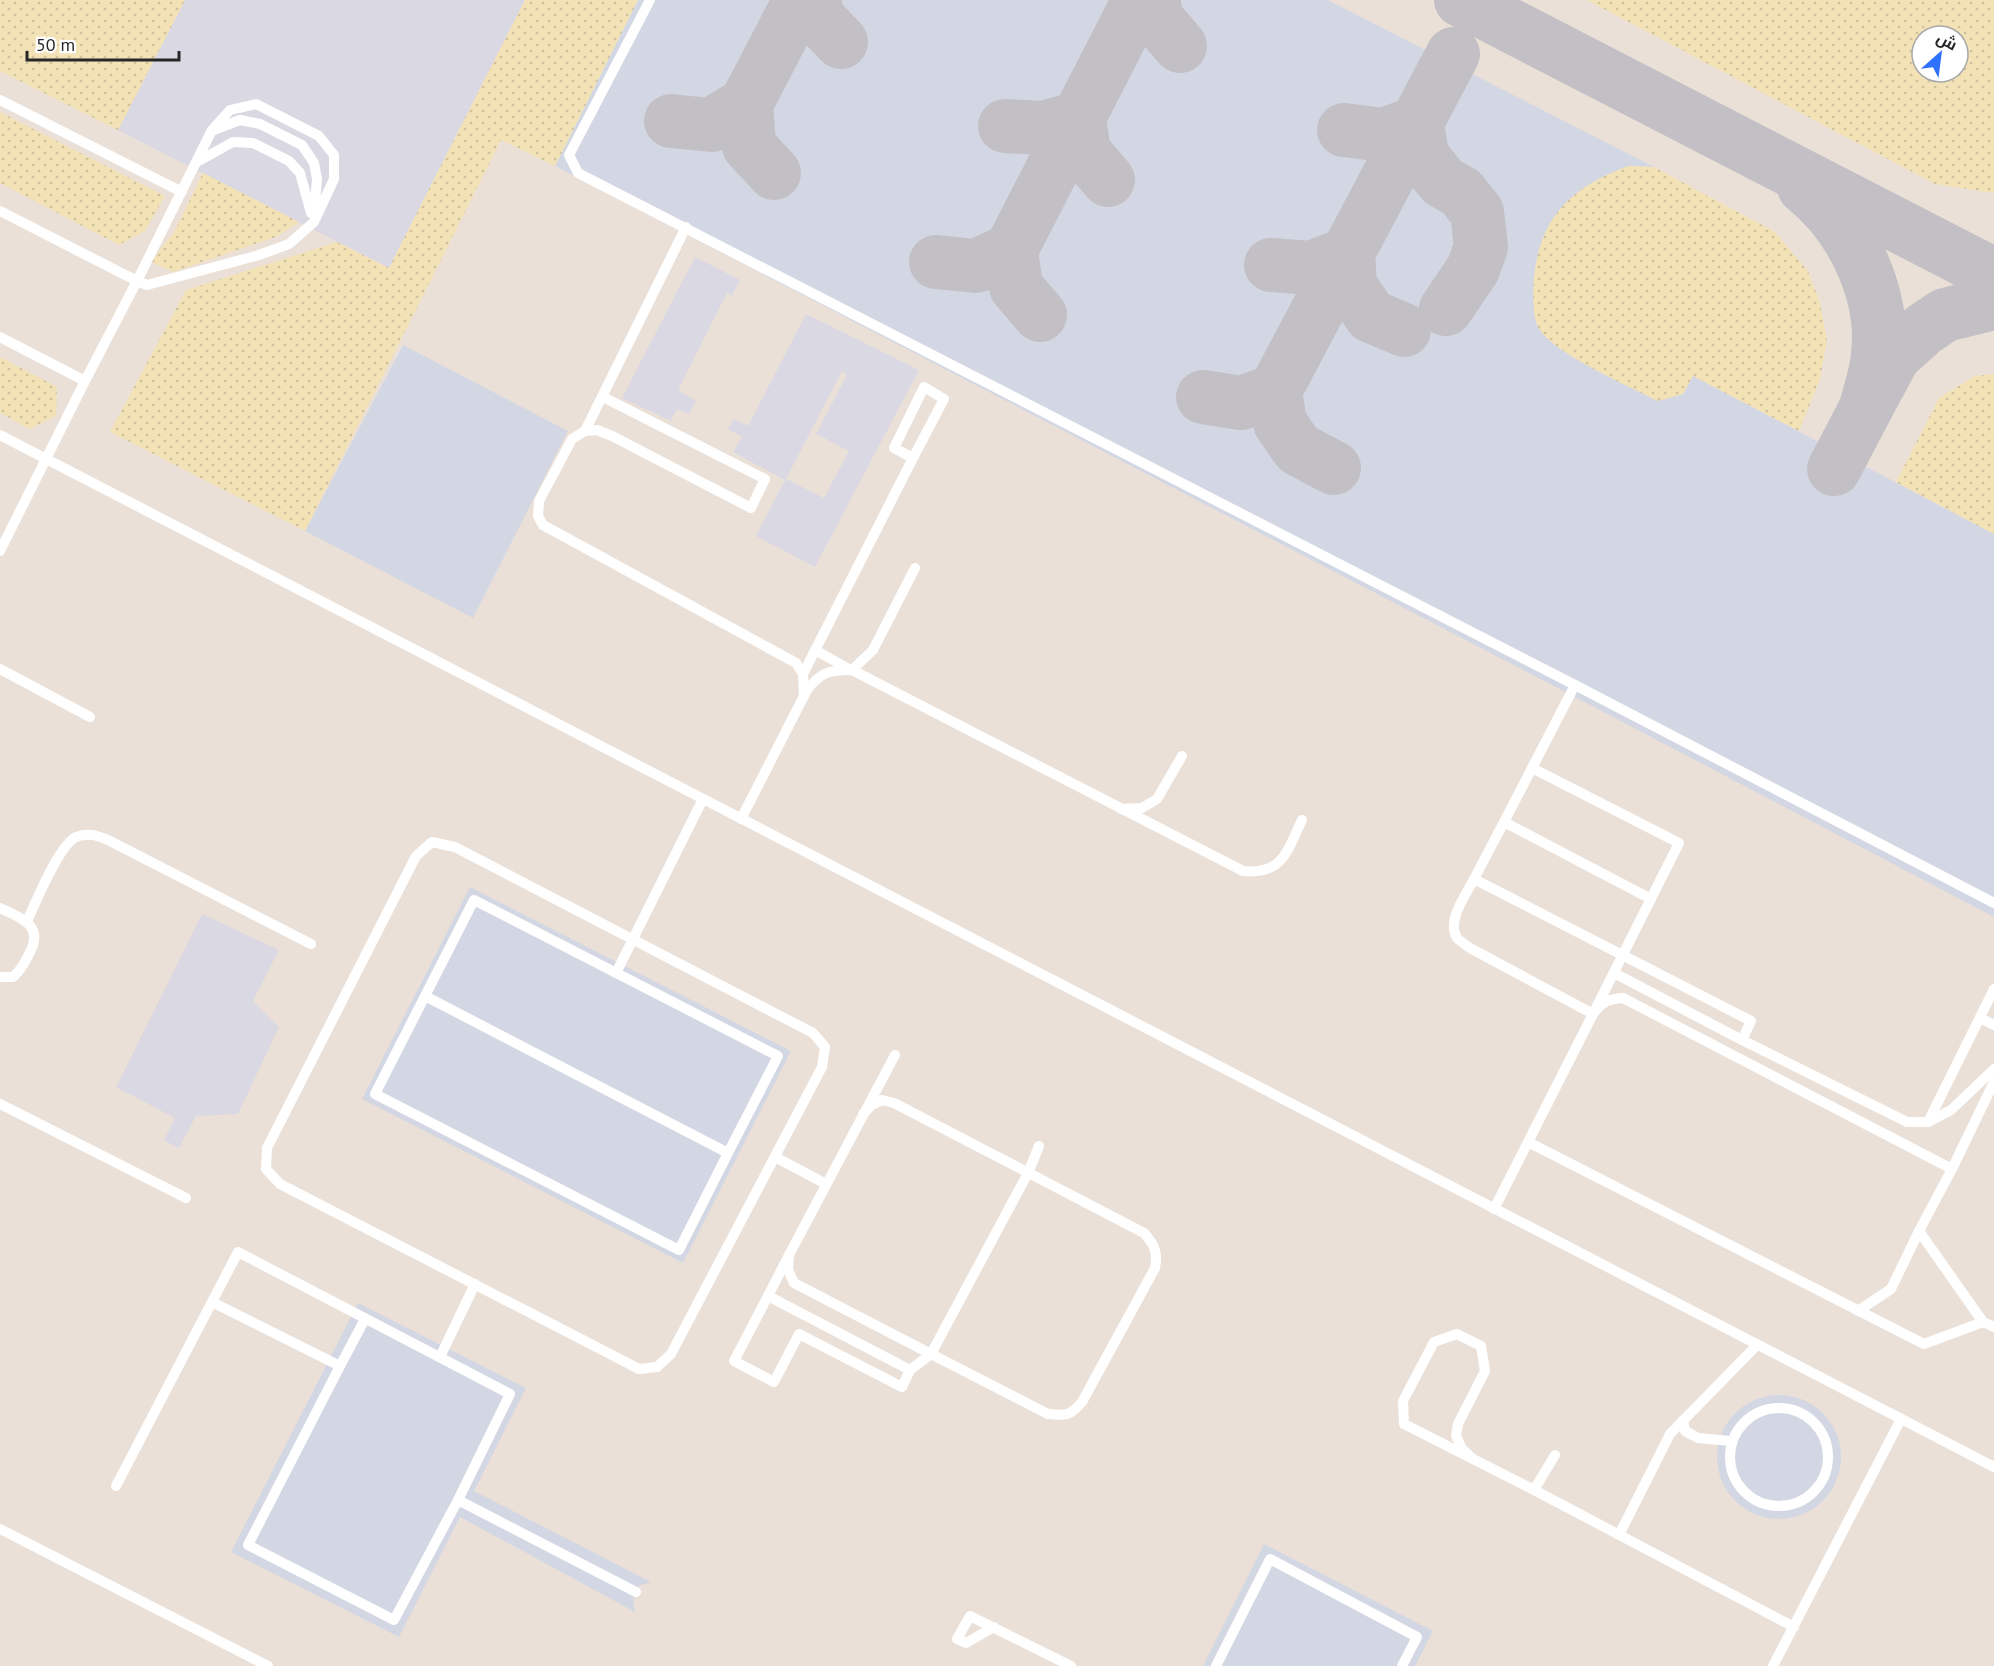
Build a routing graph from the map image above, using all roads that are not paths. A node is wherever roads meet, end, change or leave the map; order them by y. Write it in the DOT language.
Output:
graph roads {
  1 [pos="650,0"];
  2 [pos="0,100"];
  3 [pos="212,130"];
  4 [pos="197,162"];
  5 [pos="182,192"];
  6 [pos="0,211"];
  7 [pos="314,222"];
  8 [pos="686,227"];
  9 [pos="137,281"];
  10 [pos="0,337"];
  11 [pos="85,381"];
  12 [pos="603,397"];
  13 [pos="585,431"];
  14 [pos="0,435"];
  15 [pos="912,458"];
  16 [pos="47,459"];
  17 [pos="0,551"];
  18 [pos="915,568"];
  19 [pos="815,650"];
  20 [pos="0,669"];
  21 [pos="852,670"];
  22 [pos="803,674"];
  23 [pos="1575,685"];
  24 [pos="804,696"];
  25 [pos="90,717"];
  26 [pos="1182,756"];
  27 [pos="1532,768"];
  28 [pos="703,799"];
  29 [pos="1121,809"];
  30 [pos="741,819"];
  31 [pos="1302,820"];
  32 [pos="1504,822"];
  33 [pos="1474,879"];
  34 [pos="1651,899"];
  35 [pos="1994,903"];
  36 [pos="0,908"];
  37 [pos="27,921"];
  38 [pos="633,939"];
  39 [pos="311,944"];
  40 [pos="1622,956"];
  41 [pos="616,973"];
  42 [pos="1614,973"];
  43 [pos="0,977"];
  44 [pos="1994,989"];
  45 [pos="425,996"];
  46 [pos="1593,1014"];
  47 [pos="1980,1018"];
  48 [pos="1994,1024"];
  49 [pos="1742,1040"];
  50 [pos="895,1055"];
  51 [pos="1994,1069"];
  52 [pos="1994,1082"];
  53 [pos="0,1104"];
  54 [pos="863,1114"];
  55 [pos="1928,1122"];
  56 [pos="1528,1142"];
  57 [pos="1039,1146"];
  58 [pos="728,1153"];
  59 [pos="775,1156"];
  60 [pos="1952,1168"];
  61 [pos="1028,1173"];
  62 [pos="826,1184"];
  63 [pos="186,1198"];
  64 [pos="1494,1209"];
  65 [pos="1919,1231"];
  66 [pos="789,1255"];
  67 [pos="475,1284"];
  68 [pos="768,1296"];
  69 [pos="212,1302"];
  70 [pos="1858,1311"];
  71 [pos="365,1319"];
  72 [pos="1983,1322"];
  73 [pos="1994,1327"];
  74 [pos="1757,1345"];
  75 [pos="931,1354"];
  76 [pos="440,1357"];
  77 [pos="339,1366"];
  78 [pos="910,1371"];
  79 [pos="1901,1419"];
  80 [pos="1683,1420"];
  81 [pos="1731,1441"];
  82 [pos="1555,1455"];
  83 [pos="1473,1459"];
  84 [pos="1994,1467"];
  85 [pos="116,1486"];
  86 [pos="1534,1490"];
  87 [pos="458,1500"];
  88 [pos="0,1529"];
  89 [pos="1618,1535"];
  90 [pos="636,1592"];
  91 [pos="994,1627"];
  92 [pos="1794,1627"];
  93 [pos="268,1666"];
  94 [pos="1071,1666"];
  95 [pos="1216,1666"];
  96 [pos="1402,1666"];
  97 [pos="1773,1666"];
  1 -- 8 [label="lane"];
  2 -- 5 [label="lane"];
  3 -- 4 [label="lane"];
  3 -- 7 [label="lane"];
  3 -- 7 [label="lane"];
  4 -- 5 [label="lane"];
  4 -- 7 [label="lane"];
  5 -- 9 [label="lane"];
  6 -- 9 [label="lane"];
  7 -- 9 [label="lane"];
  8 -- 12 [label="lane"];
  8 -- 23 [label="lane"];
  9 -- 11 [label="lane"];
  10 -- 11 [label="lane"];
  11 -- 16 [label="lane"];
  12 -- 13 [label="lane"];
  12 -- 13 [label="lane"];
  13 -- 22 [label="lane"];
  14 -- 16 [label="lane"];
  15 -- 15 [label="lane"];
  15 -- 19 [label="lane"];
  16 -- 17 [label="lane"];
  16 -- 28 [label="lane"];
  18 -- 21 [label="lane"];
  19 -- 21 [label="lane"];
  19 -- 22 [label="lane"];
  20 -- 25 [label="lane"];
  21 -- 24 [label="lane"];
  21 -- 29 [label="lane"];
  22 -- 24 [label="lane"];
  23 -- 27 [label="lane"];
  23 -- 35 [label="lane"];
  24 -- 30 [label="lane"];
  26 -- 29 [label="lane"];
  27 -- 32 [label="lane"];
  27 -- 34 [label="lane"];
  28 -- 30 [label="lane"];
  28 -- 38 [label="lane"];
  29 -- 31 [label="lane"];
  30 -- 64 [label="lane"];
  32 -- 33 [label="lane"];
  32 -- 34 [label="lane"];
  33 -- 40 [label="lane"];
  33 -- 46 [label="lane"];
  34 -- 40 [label="lane"];
  36 -- 37 [label="lane"];
  37 -- 39 [label="lane"];
  37 -- 43 [label="lane"];
  38 -- 41 [label="lane"];
  38 -- 59 [label="lane"];
  38 -- 67 [label="lane"];
  40 -- 42 [label="lane"];
  40 -- 49 [label="lane"];
  41 -- 45 [label="lane"];
  41 -- 58 [label="lane"];
  42 -- 46 [label="lane"];
  42 -- 49 [label="lane"];
  44 -- 47 [label="lane"];
  45 -- 58 [label="lane"];
  45 -- 58 [label="lane"];
  46 -- 56 [label="lane"];
  46 -- 60 [label="lane"];
  47 -- 48 [label="lane"];
  47 -- 55 [label="lane"];
  49 -- 55 [label="lane"];
  50 -- 54 [label="lane"];
  51 -- 55 [label="lane"];
  52 -- 60 [label="lane"];
  53 -- 63 [label="lane"];
  54 -- 61 [label="lane"];
  54 -- 62 [label="lane"];
  56 -- 64 [label="lane"];
  56 -- 70 [label="lane"];
  57 -- 61 [label="lane"];
  59 -- 62 [label="lane"];
  59 -- 67 [label="lane"];
  60 -- 65 [label="lane"];
  61 -- 75 [label="lane"];
  61 -- 75 [label="lane"];
  62 -- 66 [label="lane"];
  64 -- 74 [label="lane"];
  65 -- 70 [label="lane"];
  65 -- 72 [label="lane"];
  66 -- 68 [label="lane"];
  66 -- 75 [label="lane"];
  67 -- 76 [label="lane"];
  68 -- 78 [label="lane"];
  68 -- 78 [label="lane"];
  69 -- 71 [label="lane"];
  69 -- 77 [label="lane"];
  69 -- 85 [label="lane"];
  70 -- 72 [label="lane"];
  71 -- 76 [label="lane"];
  71 -- 77 [label="lane"];
  72 -- 73 [label="lane"];
  74 -- 79 [label="lane"];
  74 -- 80 [label="lane"];
  75 -- 78 [label="lane"];
  76 -- 87 [label="lane"];
  77 -- 87 [label="lane"];
  79 -- 84 [label="lane"];
  79 -- 92 [label="lane"];
  80 -- 81 [label="lane"];
  80 -- 89 [label="lane"];
  81 -- 81 [label="lane"];
  82 -- 86 [label="lane"];
  83 -- 83 [label="lane"];
  83 -- 86 [label="lane"];
  86 -- 89 [label="lane"];
  87 -- 90 [label="lane"];
  88 -- 93 [label="lane"];
  89 -- 92 [label="lane"];
  91 -- 94 [label="lane"];
  92 -- 97 [label="lane"];
  95 -- 96 [label="lane"];
}
